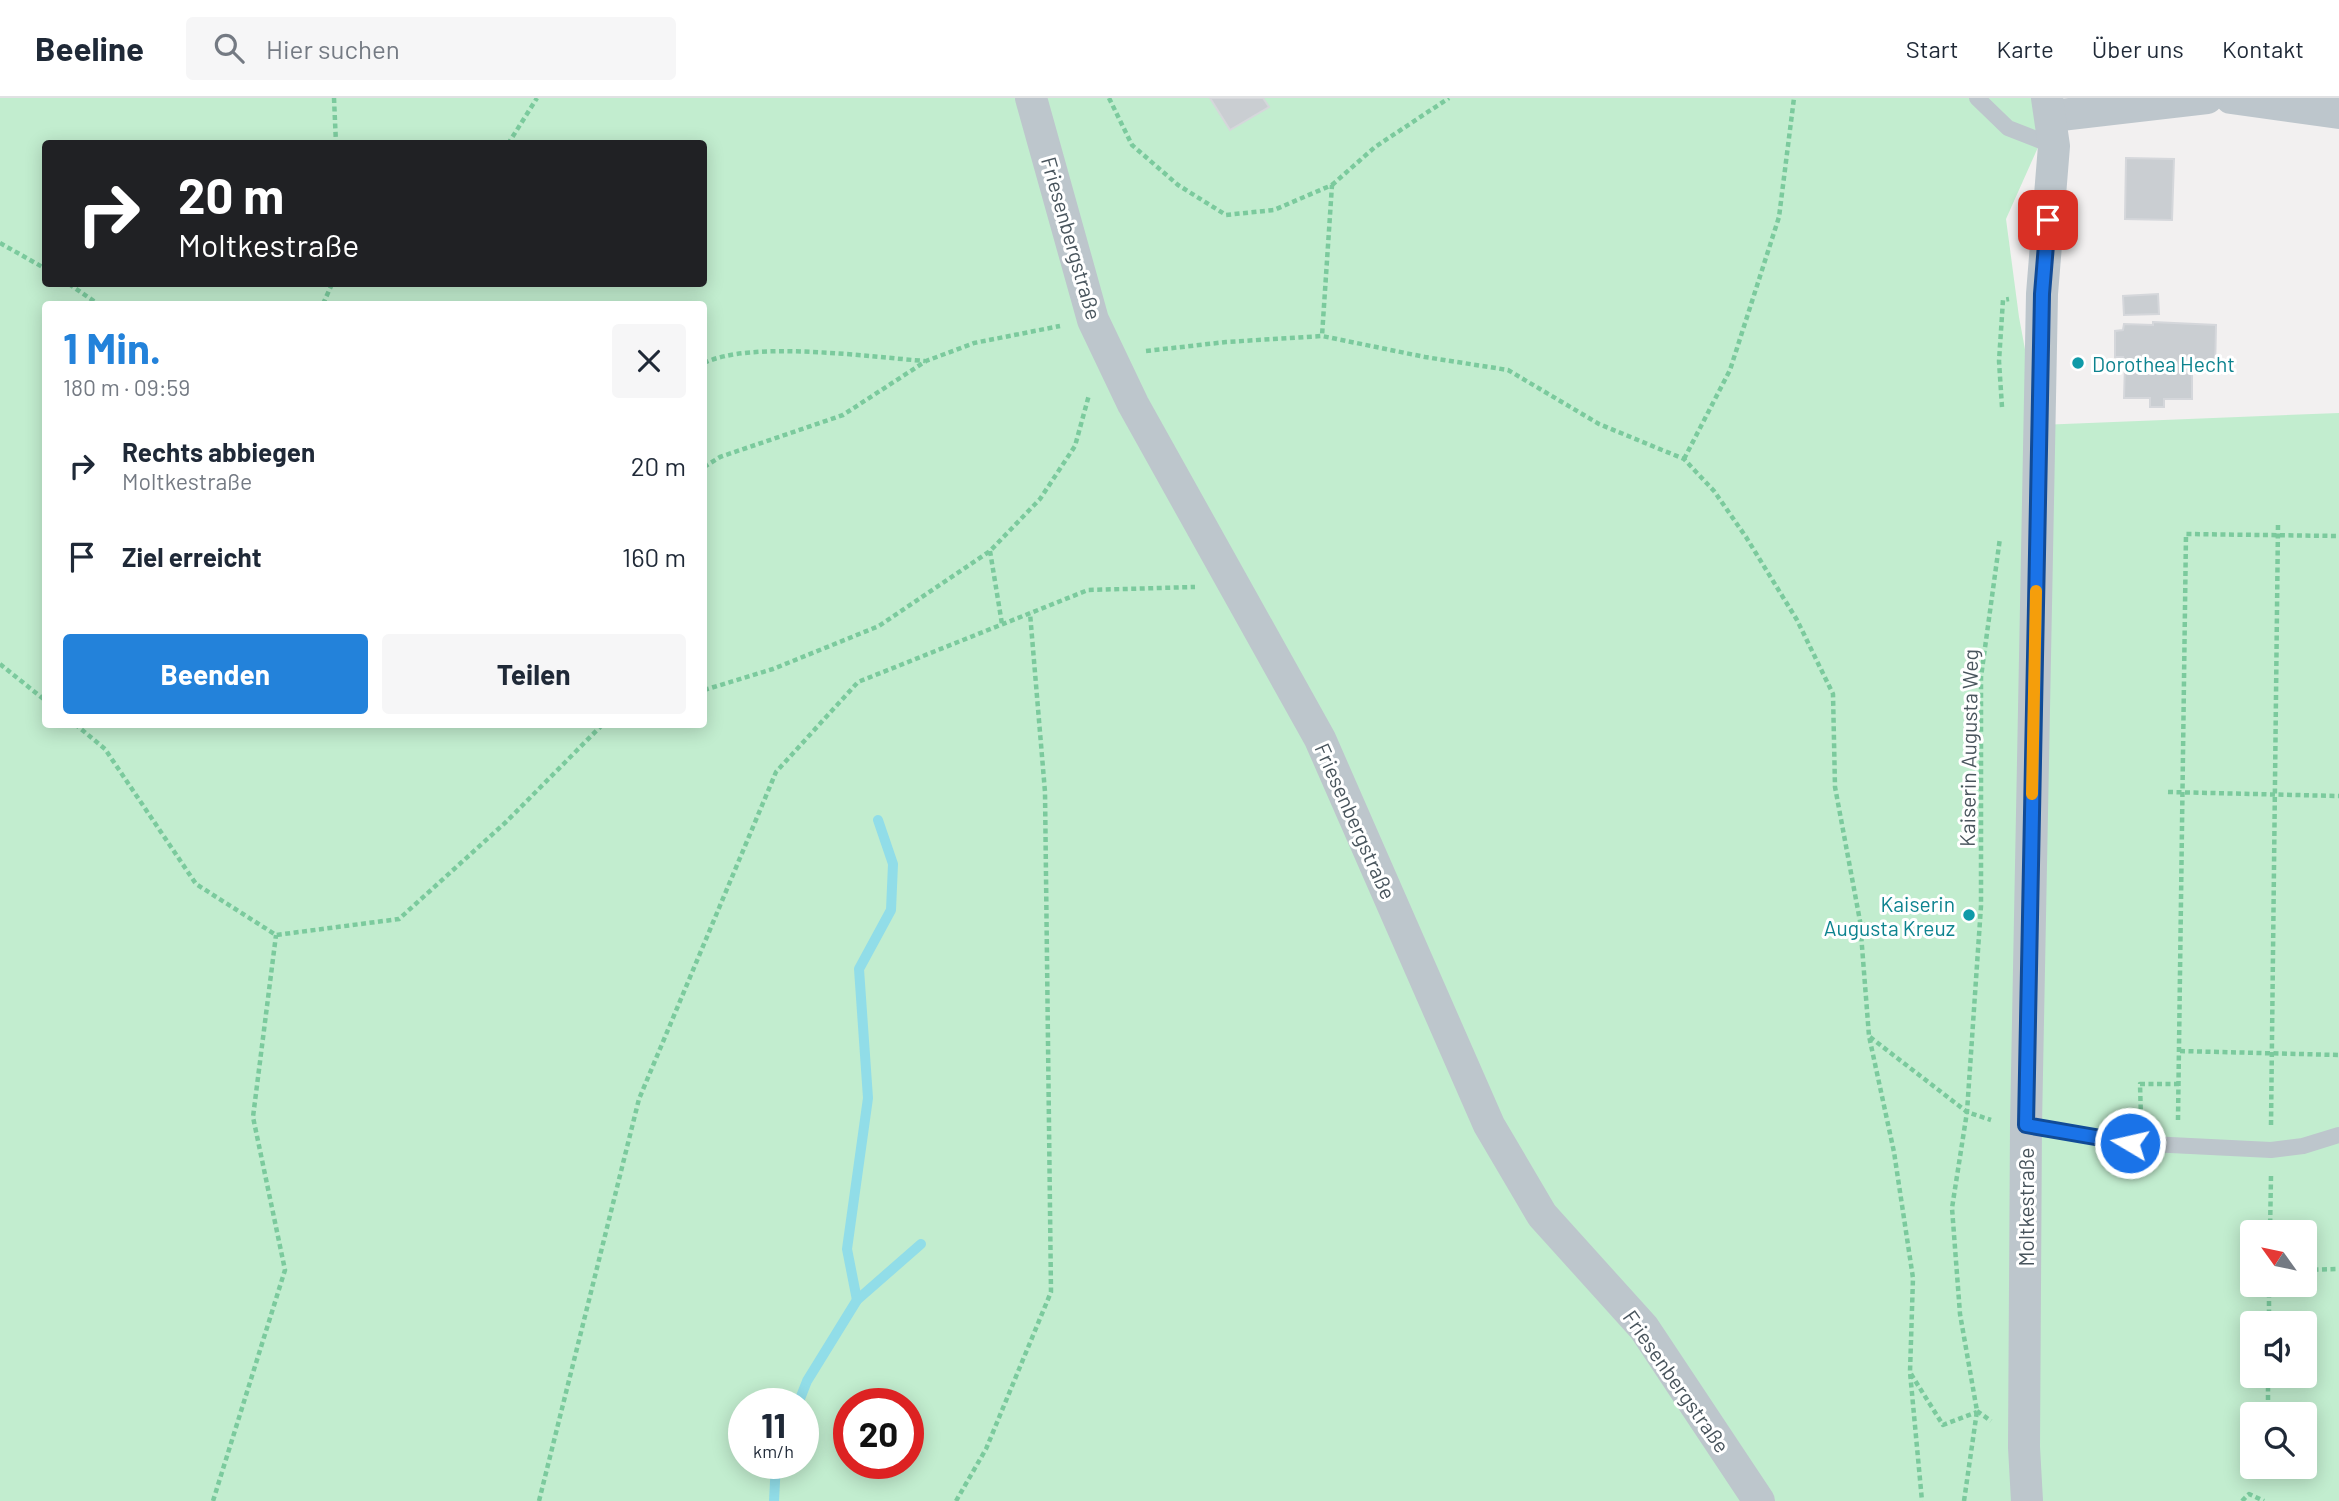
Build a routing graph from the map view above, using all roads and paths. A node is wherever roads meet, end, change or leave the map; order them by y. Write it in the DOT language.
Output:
graph roads {
  1 [pos="334,98"];
  2 [pos="537,98"];
  3 [pos="1031,98"];
  4 [pos="1109,98"];
  5 [pos="1450,98"];
  6 [pos="1794,98"];
  7 [pos="1977,98"];
  8 [pos="2207,98"];
  9 [pos="2231,98"];
  10 [pos="2339,113"];
  11 [pos="2051,120"];
  12 [pos="336,140"];
  13 [pos="511,140"];
  14 [pos="1332,185"];
  15 [pos="0,243"];
  16 [pos="42,268"];
  17 [pos="73,287"];
  18 [pos="2042,294"];
  19 [pos="94,301"];
  20 [pos="1093,320"];
  21 [pos="1322,336"];
  22 [pos="1110,356"];
  23 [pos="926,361"];
  24 [pos="707,362"];
  25 [pos="2003,412"];
  26 [pos="1684,459"];
  27 [pos="707,465"];
  28 [pos="2278,524"];
  29 [pos="2001,530"];
  30 [pos="2277,536"];
  31 [pos="2339,536"];
  32 [pos="990,551"];
  33 [pos="1235,586"];
  34 [pos="1030,613"];
  35 [pos="1002,624"];
  36 [pos="0,664"];
  37 [pos="707,689"];
  38 [pos="42,698"];
  39 [pos="80,728"];
  40 [pos="599,728"];
  41 [pos="2168,792"];
  42 [pos="2182,792"];
  43 [pos="2276,794"];
  44 [pos="2339,796"];
  45 [pos="276,935"];
  46 [pos="1869,1036"];
  47 [pos="2179,1051"];
  48 [pos="2270,1054"];
  49 [pos="2339,1055"];
  50 [pos="2179,1084"];
  51 [pos="1967,1112"];
  52 [pos="2012,1124"];
  53 [pos="2339,1135"];
  54 [pos="2141,1143"];
  55 [pos="2177,1145"];
  56 [pos="2271,1150"];
  57 [pos="2270,1220"];
  58 [pos="2339,1269"];
  59 [pos="2317,1270"];
  60 [pos="1910,1372"];
  61 [pos="2268,1388"];
  62 [pos="2268,1400"];
  63 [pos="1977,1411"];
  64 [pos="2024,1447"];
  65 [pos="214,1501"];
  66 [pos="539,1501"];
  67 [pos="956,1501"];
  68 [pos="1759,1501"];
  69 [pos="1922,1501"];
  70 [pos="1964,1501"];
  71 [pos="2017,1501"];
  72 [pos="2027,1501"];
  73 [pos="2242,1501"];
  74 [pos="2263,1501"];
  1 -- 12 [label="path"];
  2 -- 13 [label="path"];
  3 -- 20 [label="street, Friesenbergstraße"];
  4 -- 14 [label="path"];
  5 -- 14 [label="path"];
  6 -- 26 [label="path"];
  7 -- 11 [label="lane"];
  8 -- 11 [label="street"];
  9 -- 10 [label="street"];
  11 -- 18 [label="street, Moltkestraße"];
  14 -- 21 [label="path"];
  15 -- 16 [label="path"];
  17 -- 19 [label="path"];
  18 -- 25 [label="path"];
  18 -- 52 [label="street, Moltkestraße"];
  20 -- 22 [label="street, Friesenbergstraße"];
  20 -- 23 [label="path"];
  21 -- 22 [label="path"];
  21 -- 26 [label="path"];
  22 -- 32 [label="path"];
  22 -- 33 [label="street, Friesenbergstraße"];
  23 -- 24 [label="path"];
  23 -- 27 [label="path"];
  26 -- 46 [label="path"];
  28 -- 30 [label="path"];
  29 -- 51 [label="path, Kaiserin Augusta Weg"];
  30 -- 31 [label="path"];
  30 -- 42 [label="path"];
  30 -- 43 [label="path"];
  32 -- 35 [label="path"];
  32 -- 37 [label="path"];
  33 -- 34 [label="path"];
  33 -- 68 [label="street, Friesenbergstraße"];
  34 -- 35 [label="path"];
  34 -- 67 [label="path"];
  35 -- 66 [label="path"];
  36 -- 38 [label="path"];
  39 -- 45 [label="path"];
  40 -- 45 [label="path"];
  41 -- 42 [label="path"];
  42 -- 43 [label="path"];
  42 -- 47 [label="path"];
  43 -- 44 [label="path"];
  43 -- 48 [label="path"];
  45 -- 65 [label="path"];
  46 -- 51 [label="path"];
  46 -- 60 [label="path"];
  47 -- 48 [label="path"];
  47 -- 50 [label="path"];
  48 -- 49 [label="path"];
  48 -- 56 [label="path"];
  50 -- 54 [label="path"];
  50 -- 55 [label="path"];
  51 -- 52 [label="path"];
  51 -- 63 [label="path, Kaiserin Augusta Weg"];
  52 -- 54 [label="lane"];
  52 -- 64 [label="street, Moltkestraße"];
  53 -- 56 [label="lane"];
  54 -- 55 [label="lane"];
  55 -- 56 [label="lane"];
  56 -- 57 [label="path"];
  58 -- 59 [label="path"];
  60 -- 63 [label="path"];
  60 -- 69 [label="path"];
  61 -- 62 [label="path"];
  63 -- 70 [label="path, Kaiserin Augusta Weg"];
  64 -- 71 [label="street"];
  64 -- 72 [label="street, Moltkestraße"];
  73 -- 74 [label="path"];
}
